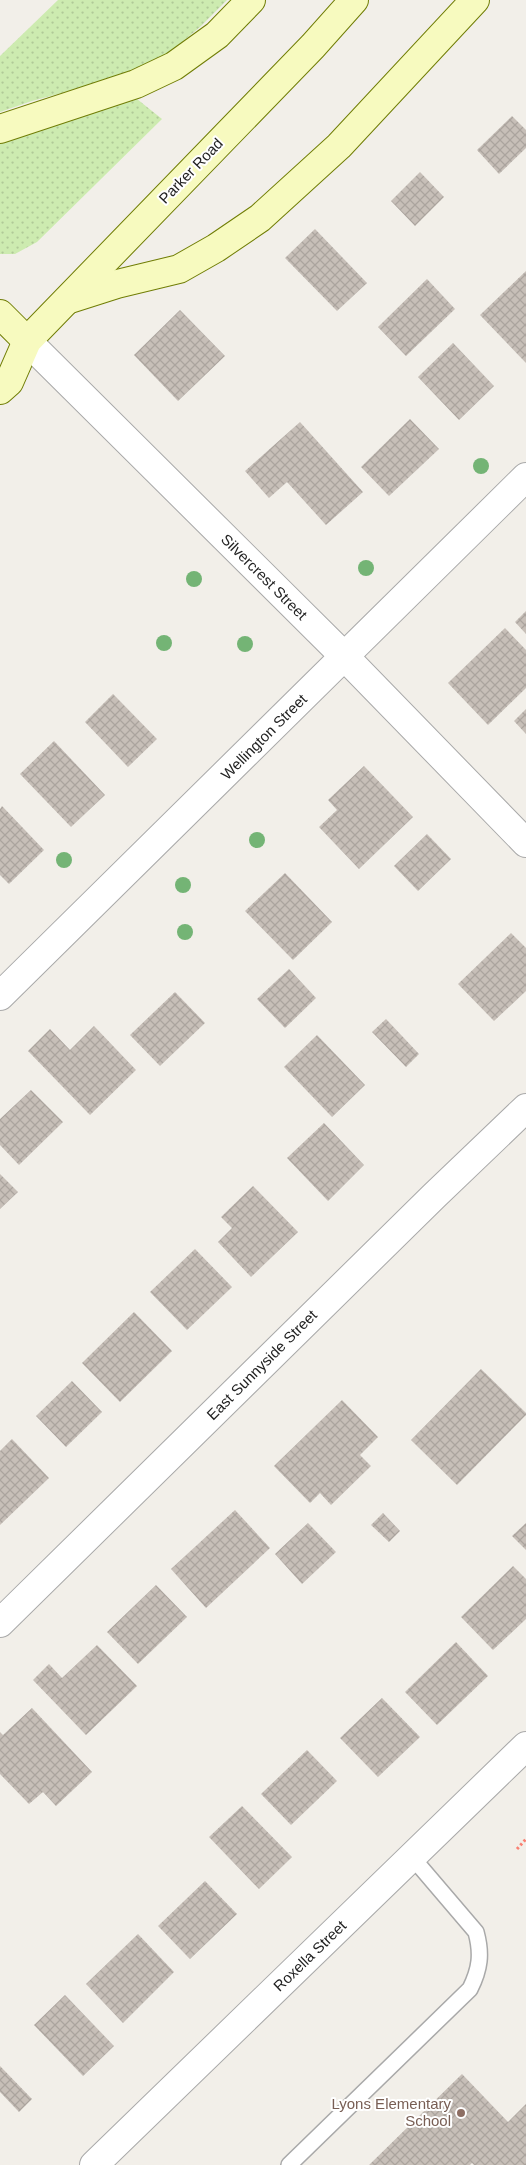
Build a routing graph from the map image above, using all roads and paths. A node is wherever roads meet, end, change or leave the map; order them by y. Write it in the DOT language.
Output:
graph roads {
  1 [pos="251,0"];
  2 [pos="354,0"];
  3 [pos="475,0"];
  4 [pos="0,128"];
  5 [pos="66,300"];
  6 [pos="0,314"];
  7 [pos="27,341"];
  8 [pos="0,352"];
  9 [pos="0,390"];
  10 [pos="526,477"];
  11 [pos="345,656"];
  12 [pos="526,843"];
  13 [pos="0,996"];
  14 [pos="526,1108"];
  15 [pos="0,1623"];
  16 [pos="526,1746"];
  17 [pos="526,1839"];
  18 [pos="517,1848"];
  19 [pos="412,1857"];
  20 [pos="94,2165"];
  21 [pos="289,2165"];
  1 -- 4 [label="main road"];
  2 -- 5 [label="main road, Parker Road"];
  3 -- 5 [label="main road"];
  5 -- 7 [label="main road, Parker Road"];
  6 -- 7 [label="main road, Silvercrest Street"];
  7 -- 8 [label="main road, Parker Road"];
  7 -- 9 [label="main road, Parker Road"];
  7 -- 11 [label="street, Silvercrest Street"];
  10 -- 11 [label="street, Wellington Street"];
  11 -- 12 [label="street, Silvercrest Street"];
  11 -- 13 [label="street, Wellington Street"];
  14 -- 15 [label="street, East Sunnyside Street"];
  16 -- 19 [label="street, Roxella Street"];
  17 -- 18 [label="path"];
  19 -- 20 [label="street, Roxella Street"];
  19 -- 21 [label="lane"];
}
